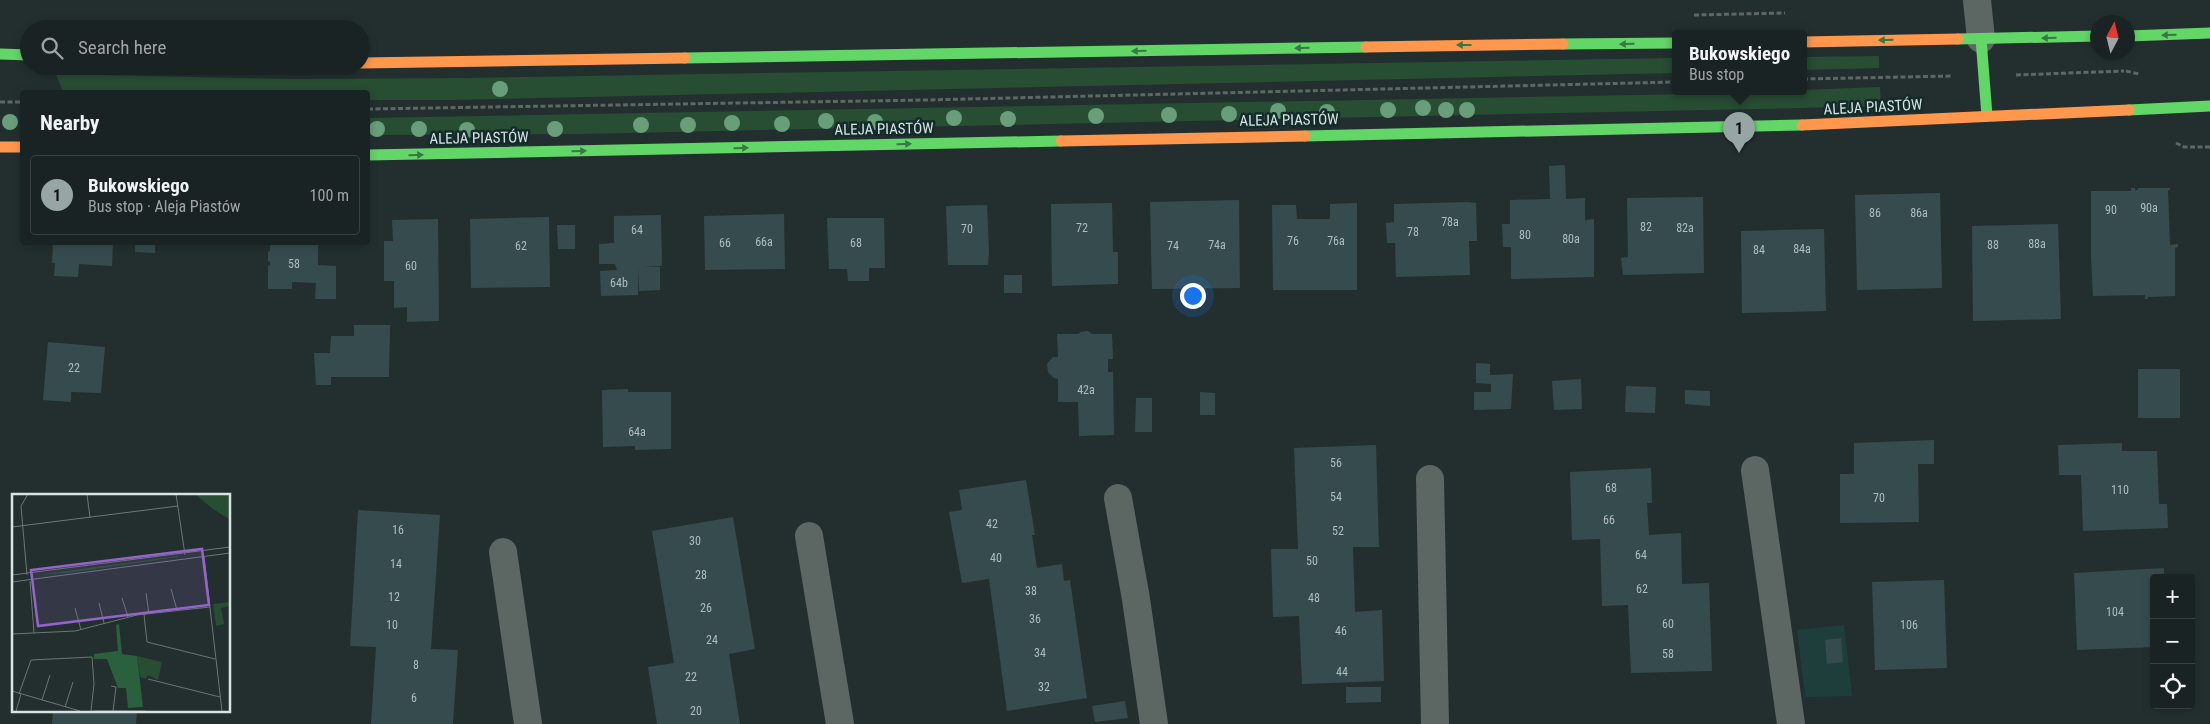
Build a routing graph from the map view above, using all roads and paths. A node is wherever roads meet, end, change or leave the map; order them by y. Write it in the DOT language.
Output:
graph roads {
  1 [pos="1977,0"];
  2 [pos="2210,33"];
  3 [pos="2090,36"];
  4 [pos="2135,36"];
  5 [pos="1981,39"];
  6 [pos="1807,42"];
  7 [pos="1672,43"];
  8 [pos="0,54"];
  9 [pos="20,55"];
  10 [pos="370,63"];
  11 [pos="1892,77"];
  12 [pos="1807,79"];
  13 [pos="1672,82"];
  14 [pos="0,102"];
  15 [pos="20,102"];
  16 [pos="2210,106"];
  17 [pos="370,109"];
  18 [pos="1987,116"];
  19 [pos="0,147"];
  20 [pos="20,147"];
  21 [pos="370,155"];
  22 [pos="1755,470"];
  23 [pos="1430,479"];
  24 [pos="1118,498"];
  25 [pos="809,536"];
  26 [pos="503,552"];
  27 [pos="528,724"];
  28 [pos="840,724"];
  29 [pos="1154,724"];
  30 [pos="1435,724"];
  31 [pos="1791,724"];
  1 -- 5 [label="street"];
  2 -- 4 [label="street, one-way"];
  3 -- 5 [label="street, one-way"];
  5 -- 6 [label="street, one-way"];
  5 -- 18 [label="street"];
  7 -- 10 [label="street, one-way"];
  8 -- 9 [label="street"];
  11 -- 12 [label="path"];
  13 -- 17 [label="path"];
  14 -- 15 [label="path"];
  16 -- 18 [label="street, ALEJA PIASTÓW"];
  21 -- 18 [label="street, ALEJA PIASTÓW, one-way"];
  19 -- 20 [label="street"];
  22 -- 31 [label="street"];
  23 -- 30 [label="street"];
  24 -- 29 [label="street"];
  25 -- 28 [label="street"];
  26 -- 27 [label="street"];
}
